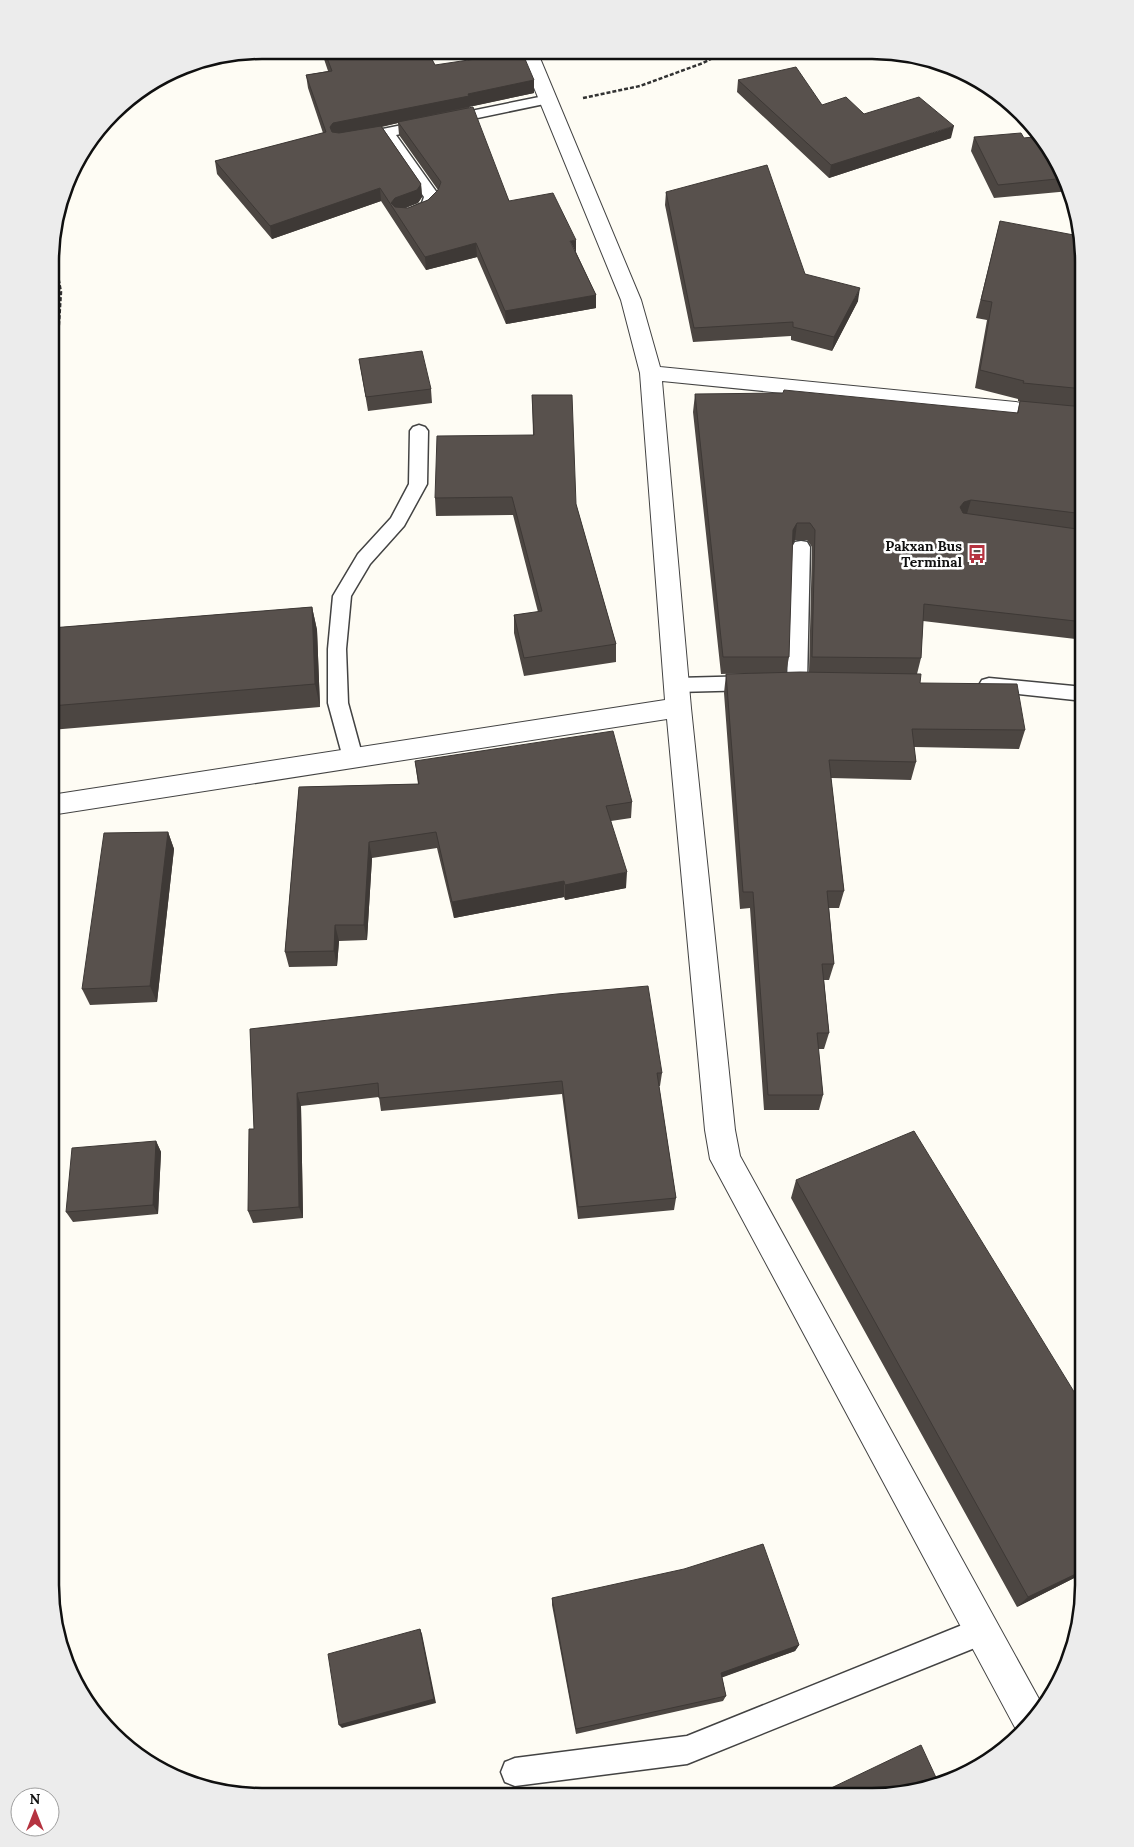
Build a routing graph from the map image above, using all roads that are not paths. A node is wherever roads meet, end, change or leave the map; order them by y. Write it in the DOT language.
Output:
graph roads {
  1 [pos="531,59"];
  2 [pos="550,102"];
  3 [pos="387,132"];
  4 [pos="340,141"];
  5 [pos="402,216"];
  6 [pos="651,373"];
  7 [pos="1074,415"];
  8 [pos="419,431"];
  9 [pos="801,547"];
  10 [pos="817,682"];
  11 [pos="782,683"];
  12 [pos="975,685"];
  13 [pos="1075,693"];
  14 [pos="677,696"];
  15 [pos="353,758"];
  16 [pos="59,804"];
  17 [pos="982,1631"];
  18 [pos="1028,1715"];
  19 [pos="515,1772"];
  1 -- 2 [label="street"];
  2 -- 3 [label="lane"];
  2 -- 6 [label="street"];
  3 -- 4 [label="lane"];
  3 -- 5 [label="lane"];
  6 -- 7 [label="street"];
  6 -- 14 [label="street"];
  8 -- 15 [label="lane"];
  9 -- 11 [label="lane"];
  10 -- 11 [label="lane"];
  11 -- 14 [label="lane"];
  12 -- 13 [label="lane"];
  14 -- 15 [label="street"];
  14 -- 17 [label="street"];
  15 -- 16 [label="street"];
  17 -- 18 [label="street"];
  17 -- 19 [label="lane"];
}
